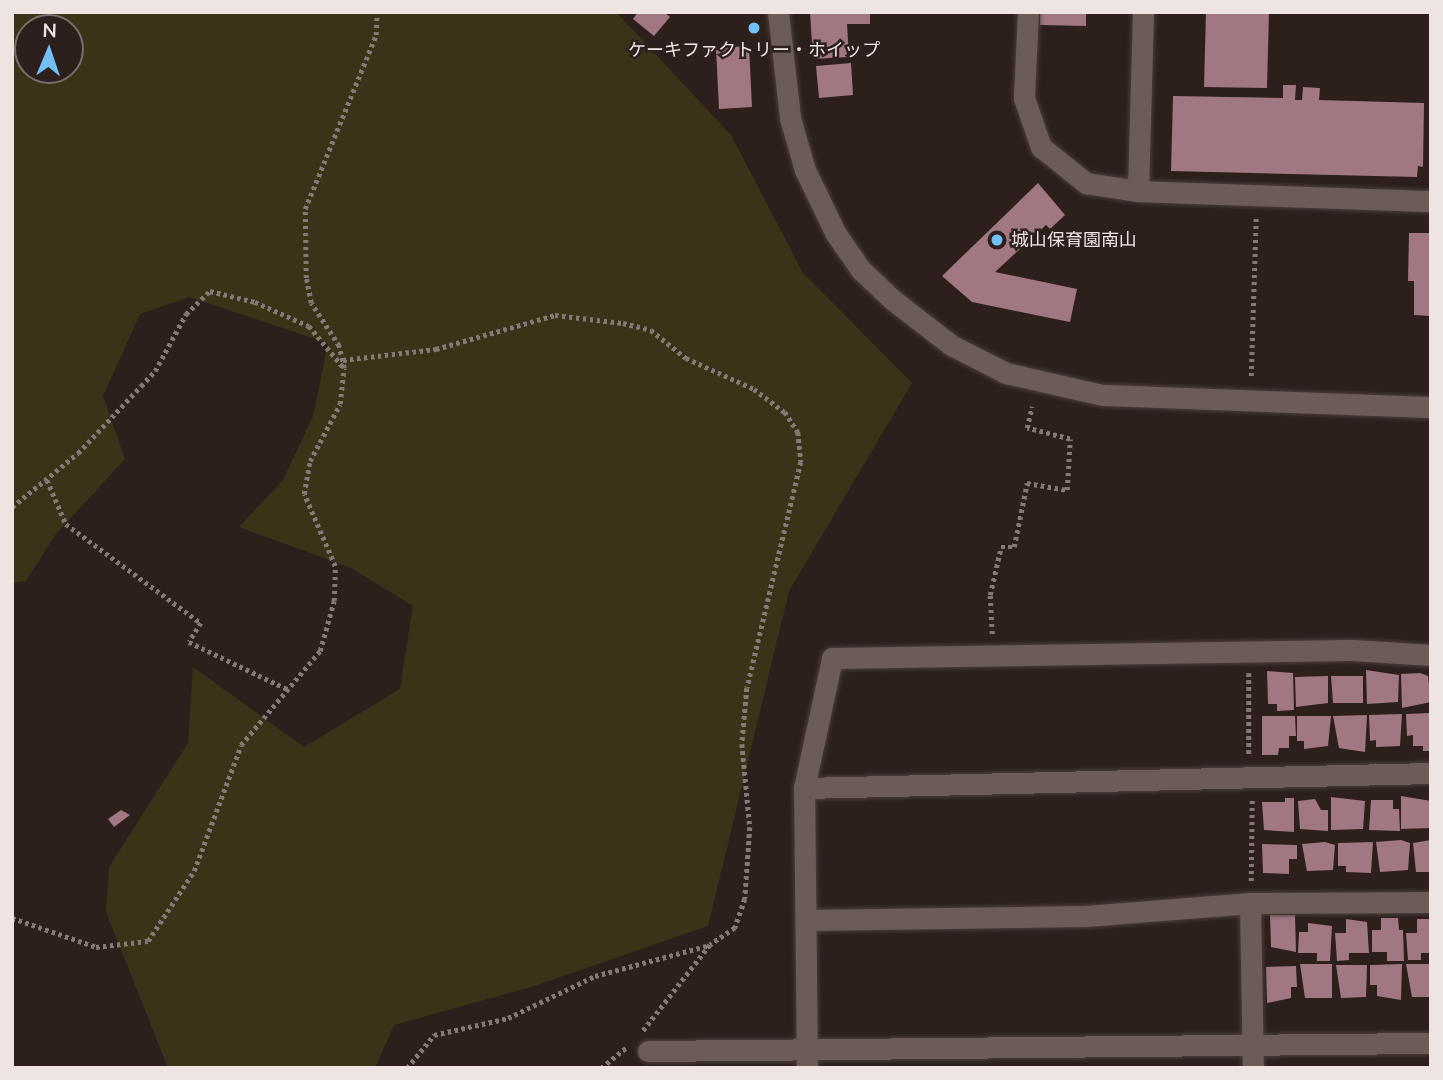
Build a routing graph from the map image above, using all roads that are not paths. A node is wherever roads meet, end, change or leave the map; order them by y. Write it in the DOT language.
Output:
graph roads {
  1 [pos="778,12"];
  2 [pos="1028,12"];
  3 [pos="1143,12"];
  4 [pos="1138,191"];
  5 [pos="1431,201"];
  6 [pos="1431,407"];
  7 [pos="1431,654"];
  8 [pos="1431,773"];
  9 [pos="804,788"];
  10 [pos="1431,902"];
  11 [pos="1250,903"];
  12 [pos="806,920"];
  13 [pos="1431,1043"];
  14 [pos="1253,1045"];
  15 [pos="648,1051"];
  16 [pos="807,1059"];
  17 [pos="1253,1068"];
  1 -- 6 [label="street"];
  2 -- 4 [label="street"];
  3 -- 4 [label="street"];
  4 -- 5 [label="street"];
  7 -- 9 [label="street"];
  8 -- 9 [label="street"];
  9 -- 12 [label="street"];
  10 -- 11 [label="street"];
  11 -- 12 [label="street"];
  11 -- 14 [label="street"];
  12 -- 16 [label="street"];
  13 -- 14 [label="street"];
  14 -- 16 [label="street"];
  14 -- 17 [label="street"];
  15 -- 16 [label="street"];
}
